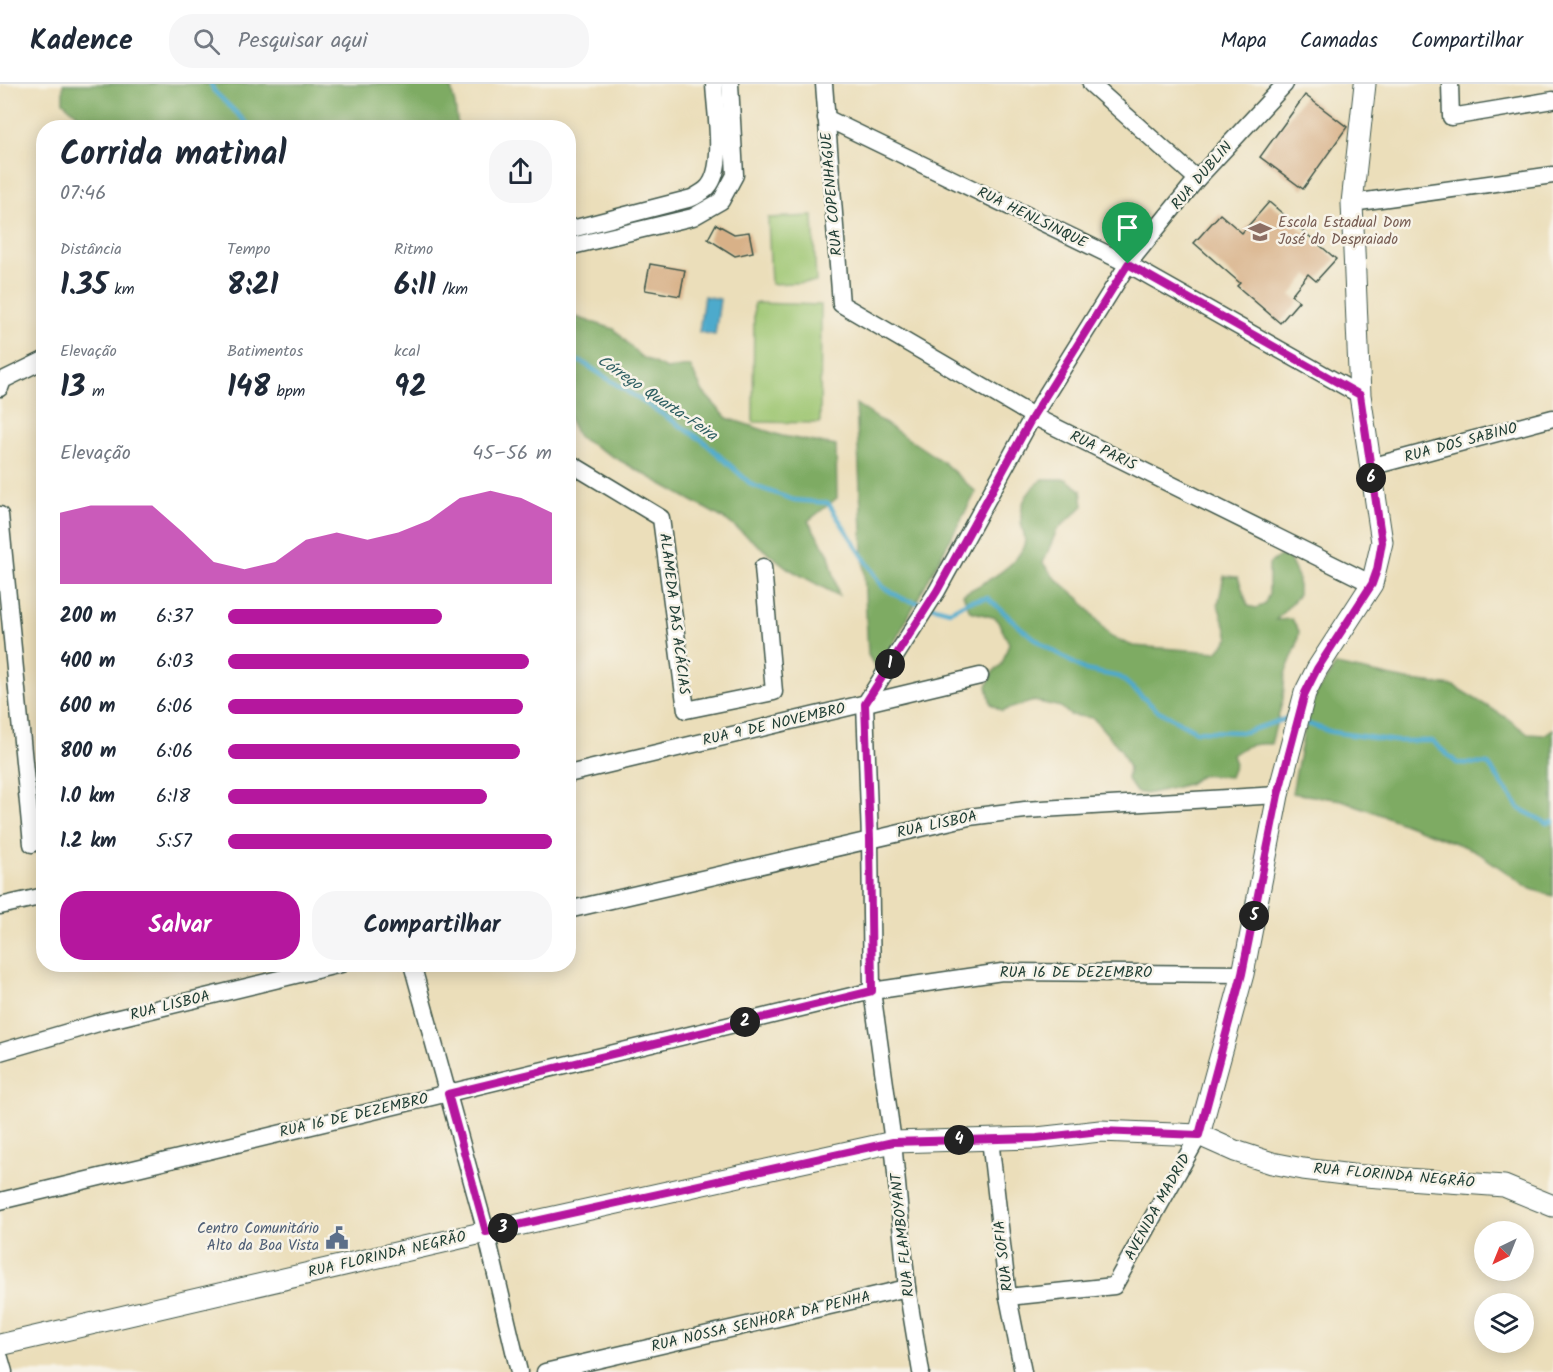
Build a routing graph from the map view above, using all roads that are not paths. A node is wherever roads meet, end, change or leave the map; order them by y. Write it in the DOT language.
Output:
graph roads {
  1 [pos="714,84"];
  2 [pos="730,84"];
  3 [pos="824,84"];
  4 [pos="1091,84"];
  5 [pos="1284,84"];
  6 [pos="1450,84"];
  7 [pos="1360,87"];
  8 [pos="1553,100"];
  9 [pos="826,118"];
  10 [pos="717,171"];
  11 [pos="735,175"];
  12 [pos="1553,175"];
  13 [pos="1197,179"];
  14 [pos="692,198"];
  15 [pos="1352,203"];
  16 [pos="693,218"];
  17 [pos="576,228"];
  18 [pos="576,245"];
  19 [pos="1128,264"];
  20 [pos="840,304"];
  21 [pos="36,364"];
  22 [pos="0,388"];
  23 [pos="1360,395"];
  24 [pos="1033,416"];
  25 [pos="1553,418"];
  26 [pos="576,467"];
  27 [pos="1370,467"];
  28 [pos="0,515"];
  29 [pos="763,567"];
  30 [pos="1372,584"];
  31 [pos="980,676"];
  32 [pos="865,704"];
  33 [pos="576,772"];
  34 [pos="1278,795"];
  35 [pos="870,839"];
  36 [pos="32,844"];
  37 [pos="36,898"];
  38 [pos="0,906"];
  39 [pos="576,908"];
  40 [pos="308,972"];
  41 [pos="414,972"];
  42 [pos="1242,974"];
  43 [pos="872,991"];
  44 [pos="0,1052"];
  45 [pos="448,1094"];
  46 [pos="1199,1135"];
  47 [pos="990,1139"];
  48 [pos="893,1142"];
  49 [pos="0,1201"];
  50 [pos="1553,1206"];
  51 [pos="486,1232"];
  52 [pos="907,1288"];
  53 [pos="1008,1297"];
  54 [pos="0,1345"];
  55 [pos="0,1358"];
  56 [pos="4,1372"];
  57 [pos="519,1372"];
  58 [pos="545,1372"];
  59 [pos="921,1372"];
  60 [pos="1023,1372"];
  1 -- 10 [label="street"];
  2 -- 11 [label="street"];
  3 -- 9 [label="street, RUA COPENHAGUE"];
  4 -- 13 [label="street"];
  5 -- 13 [label="street, RUA DUBLIN"];
  6 -- 8 [label="street"];
  7 -- 15 [label="street, AVENIDA MADRID"];
  9 -- 19 [label="street, RUA HENLSINQUE"];
  9 -- 20 [label="street, RUA COPENHAGUE"];
  10 -- 11 [label="street"];
  10 -- 14 [label="street"];
  11 -- 16 [label="street"];
  12 -- 15 [label="street"];
  13 -- 19 [label="street, RUA DUBLIN"];
  14 -- 16 [label="street"];
  14 -- 17 [label="street"];
  15 -- 23 [label="street, AVENIDA MADRID"];
  16 -- 18 [label="street"];
  19 -- 23 [label="street, RUA HENLSINQUE"];
  19 -- 24 [label="street, RUA DUBLIN"];
  20 -- 24 [label="street, RUA PARIS"];
  21 -- 22 [label="street"];
  23 -- 27 [label="street, AVENIDA MADRID"];
  24 -- 30 [label="street, RUA PARIS"];
  24 -- 32 [label="street, RUA DUBLIN"];
  25 -- 27 [label="street, RUA DOS SABINO"];
  26 -- 29 [label="street, ALAMEDA DAS ACÁCIAS"];
  27 -- 30 [label="street, AVENIDA MADRID"];
  28 -- 36 [label="street"];
  30 -- 34 [label="street, AVENIDA MADRID"];
  31 -- 32 [label="street, RUA 9 DE NOVEMBRO"];
  32 -- 33 [label="street, RUA 9 DE NOVEMBRO"];
  32 -- 35 [label="street, RUA FLAMBOYANT"];
  34 -- 35 [label="street, RUA LISBOA"];
  34 -- 42 [label="street, AVENIDA MADRID"];
  35 -- 39 [label="street, RUA LISBOA"];
  35 -- 43 [label="street, RUA FLAMBOYANT"];
  37 -- 38 [label="street"];
  40 -- 44 [label="street, RUA LISBOA"];
  41 -- 45 [label="street"];
  42 -- 43 [label="street, RUA 16 DE DEZEMBRO"];
  42 -- 46 [label="street, AVENIDA MADRID"];
  43 -- 45 [label="street, RUA 16 DE DEZEMBRO"];
  43 -- 48 [label="street, RUA FLAMBOYANT"];
  45 -- 49 [label="street, RUA 16 DE DEZEMBRO"];
  45 -- 51 [label="street"];
  46 -- 47 [label="street, RUA FLORINDA NEGRÃO"];
  46 -- 50 [label="street, RUA FLORINDA NEGRÃO"];
  46 -- 53 [label="street, AVENIDA MADRID"];
  47 -- 48 [label="street, RUA FLORINDA NEGRÃO"];
  47 -- 53 [label="street, RUA SOFIA"];
  48 -- 51 [label="street, RUA FLORINDA NEGRÃO"];
  48 -- 52 [label="street, RUA FLAMBOYANT"];
  51 -- 54 [label="street, RUA FLORINDA NEGRÃO"];
  51 -- 57 [label="street"];
  52 -- 58 [label="street, RUA NOSSA SENHORA DA PENHA"];
  52 -- 59 [label="street, RUA FLAMBOYANT"];
  53 -- 60 [label="street, RUA SOFIA"];
  55 -- 56 [label="street"];
}
